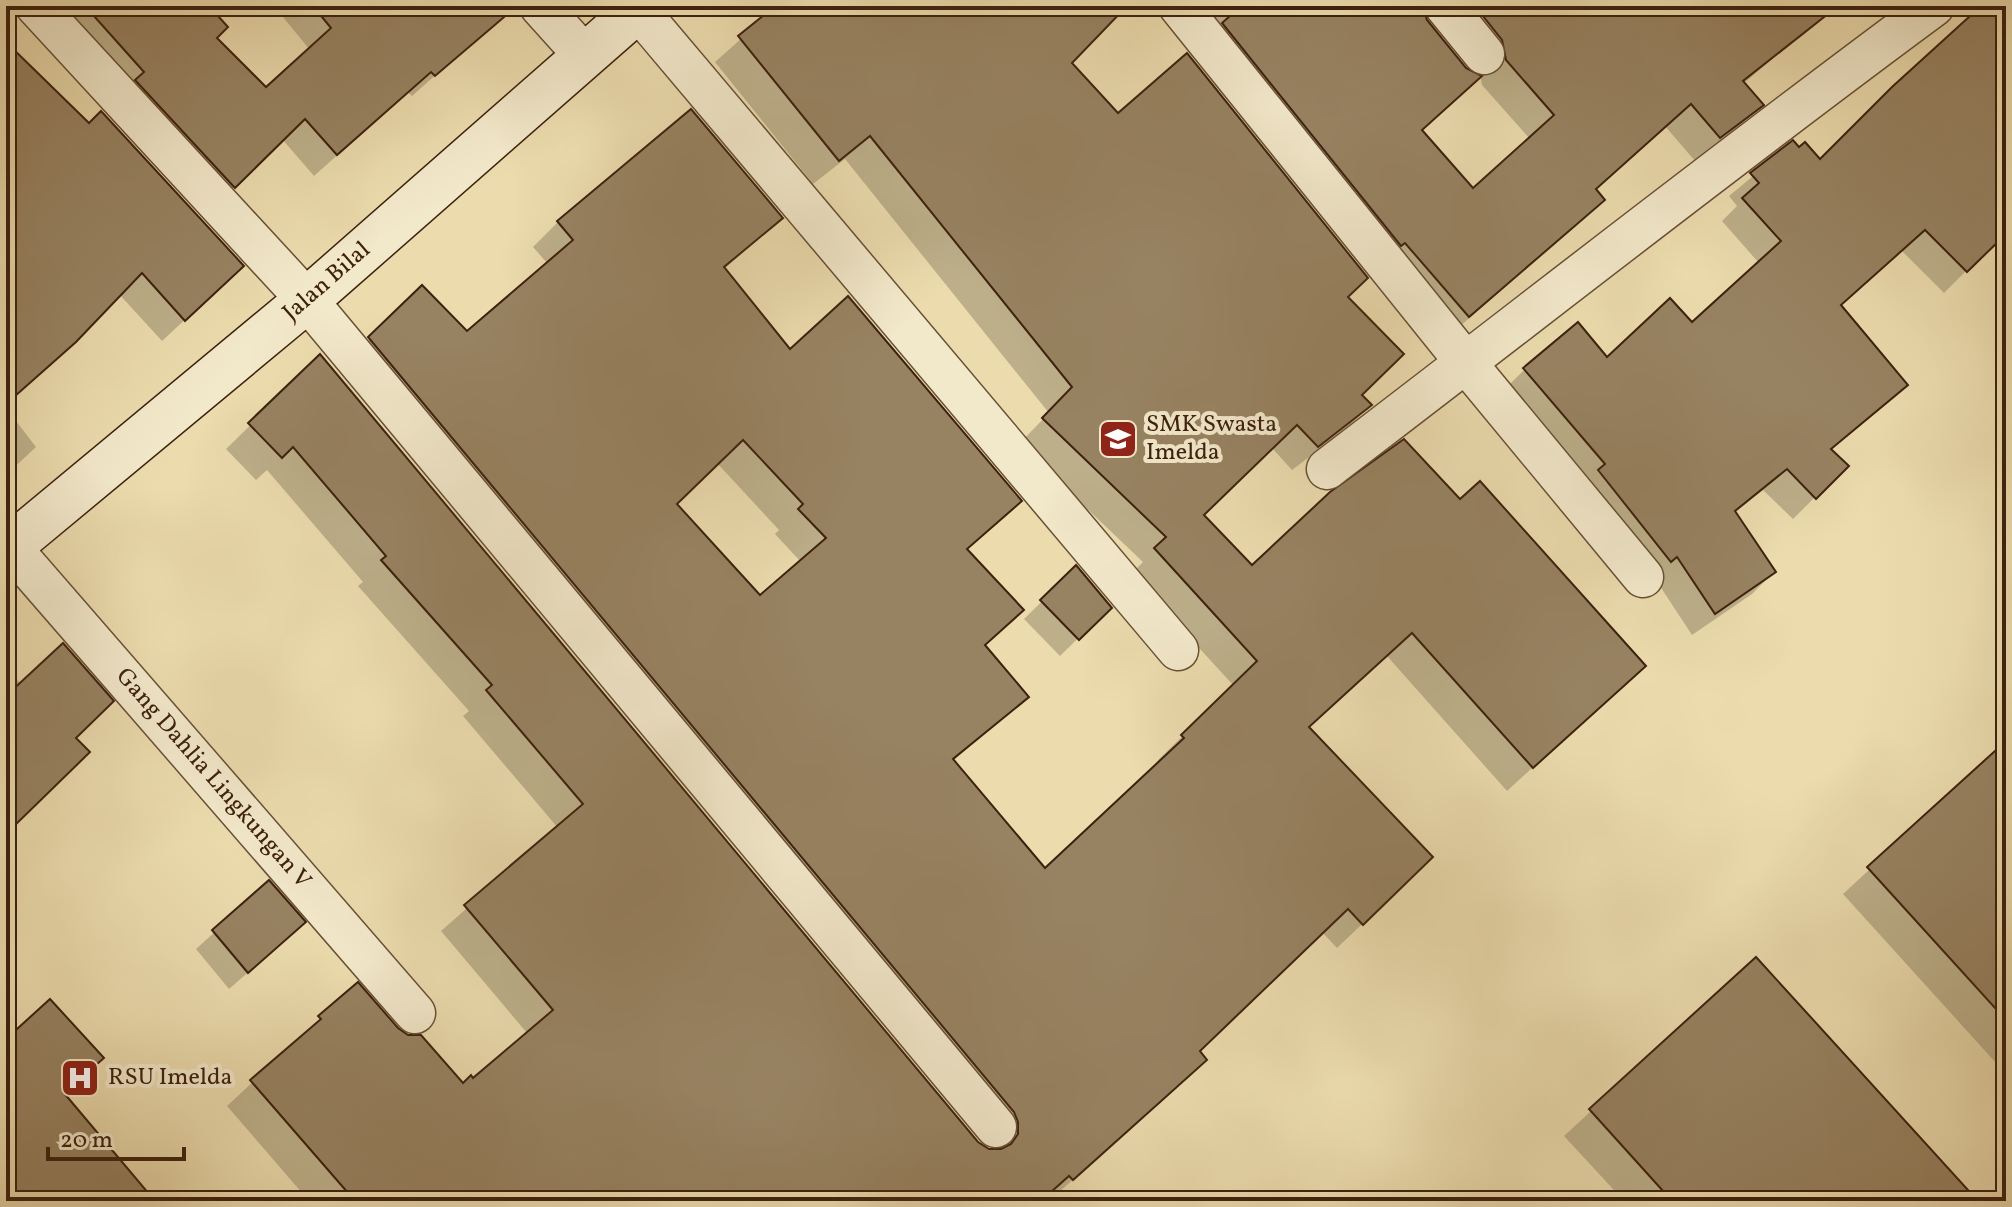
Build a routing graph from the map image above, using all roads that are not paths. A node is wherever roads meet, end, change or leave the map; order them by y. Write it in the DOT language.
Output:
graph roads {
  1 [pos="36,6"];
  2 [pos="540,6"];
  3 [pos="1179,6"];
  4 [pos="1445,6"];
  5 [pos="1934,6"];
  6 [pos="640,8"];
  7 [pos="1484,54"];
  8 [pos="585,56"];
  9 [pos="307,300"];
  10 [pos="1466,363"];
  11 [pos="1327,469"];
  12 [pos="7,546"];
  13 [pos="1643,577"];
  14 [pos="1178,650"];
  15 [pos="415,1013"];
  16 [pos="996,1127"];
  1 -- 9 [label="street"];
  2 -- 8 [label="street"];
  3 -- 10 [label="street"];
  4 -- 7 [label="street"];
  5 -- 10 [label="street"];
  6 -- 8 [label="main road, Jalan Bilal"];
  6 -- 14 [label="street"];
  8 -- 9 [label="main road, Jalan Bilal"];
  9 -- 12 [label="main road, Jalan Bilal"];
  9 -- 16 [label="street"];
  10 -- 11 [label="street"];
  10 -- 13 [label="street"];
  12 -- 15 [label="street, Gang Dahlia Lingkungan V"];
}
